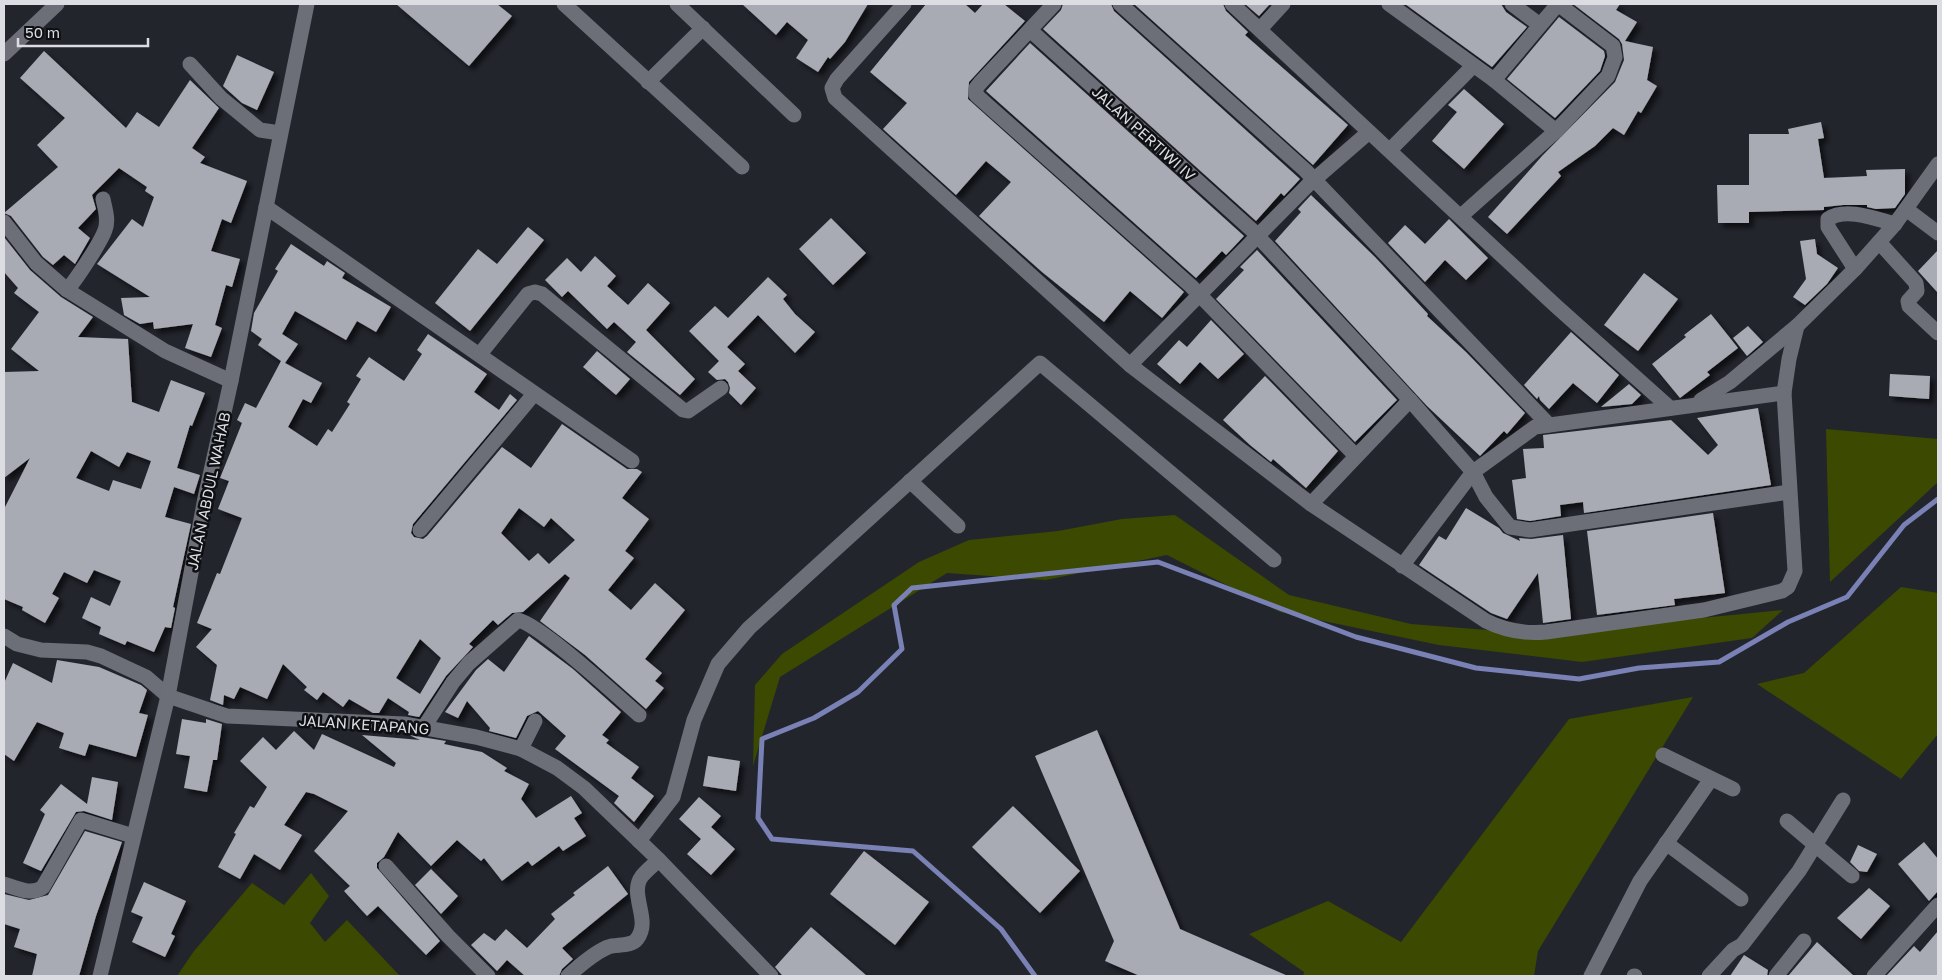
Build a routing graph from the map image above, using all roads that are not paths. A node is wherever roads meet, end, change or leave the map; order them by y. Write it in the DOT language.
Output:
graph roads {
  1 [pos="57,4"];
  2 [pos="307,4"];
  3 [pos="564,4"];
  4 [pos="678,4"];
  5 [pos="904,4"];
  6 [pos="1054,4"];
  7 [pos="1120,4"];
  8 [pos="1232,4"];
  9 [pos="1283,4"];
  10 [pos="1390,4"];
  11 [pos="1512,4"];
  12 [pos="1558,4"];
  13 [pos="1540,24"];
  14 [pos="703,28"];
  15 [pos="1260,29"];
  16 [pos="1031,31"];
  17 [pos="4,54"];
  18 [pos="190,64"];
  19 [pos="1472,66"];
  20 [pos="1494,80"];
  21 [pos="648,82"];
  22 [pos="794,115"];
  23 [pos="1556,130"];
  24 [pos="1369,132"];
  25 [pos="280,133"];
  26 [pos="1390,150"];
  27 [pos="1938,164"];
  28 [pos="742,167"];
  29 [pos="1313,180"];
  30 [pos="103,199"];
  31 [pos="266,207"];
  32 [pos="1906,209"];
  33 [pos="1461,216"];
  34 [pos="4,222"];
  35 [pos="1895,224"];
  36 [pos="1938,234"];
  37 [pos="1258,236"];
  38 [pos="1879,242"];
  39 [pos="1855,269"];
  40 [pos="67,290"];
  41 [pos="1199,295"];
  42 [pos="1798,326"];
  43 [pos="1938,333"];
  44 [pos="480,354"];
  45 [pos="1130,365"];
  46 [pos="231,381"];
  47 [pos="721,388"];
  48 [pos="1784,393"];
  49 [pos="534,394"];
  50 [pos="1410,400"];
  51 [pos="1693,405"];
  52 [pos="1670,408"];
  53 [pos="1549,425"];
  54 [pos="1356,456"];
  55 [pos="632,461"];
  56 [pos="1474,472"];
  57 [pos="910,481"];
  58 [pos="1789,492"];
  59 [pos="1311,504"];
  60 [pos="958,526"];
  61 [pos="420,530"];
  62 [pos="1274,560"];
  63 [pos="1402,566"];
  64 [pos="4,636"];
  65 [pos="168,696"];
  66 [pos="639,715"];
  67 [pos="535,722"];
  68 [pos="424,727"];
  69 [pos="521,749"];
  70 [pos="1663,755"];
  71 [pos="1711,778"];
  72 [pos="1733,789"];
  73 [pos="1843,800"];
  74 [pos="1787,821"];
  75 [pos="133,836"];
  76 [pos="639,841"];
  77 [pos="1666,843"];
  78 [pos="1815,844"];
  79 [pos="659,860"];
  80 [pos="386,866"];
  81 [pos="1852,876"];
  82 [pos="4,884"];
  83 [pos="1741,899"];
  84 [pos="1938,904"];
  85 [pos="1804,942"];
  86 [pos="100,976"];
  87 [pos="488,976"];
  88 [pos="568,976"];
  89 [pos="771,976"];
  90 [pos="1591,976"];
  91 [pos="1709,976"];
  92 [pos="1776,976"];
  93 [pos="1874,976"];
  1 -- 17 [label="street"];
  2 -- 25 [label="street, JALAN ABDUL WAHAB"];
  3 -- 21 [label="street"];
  4 -- 14 [label="street"];
  5 -- 45 [label="street"];
  6 -- 16 [label="street"];
  7 -- 29 [label="street"];
  8 -- 15 [label="street"];
  9 -- 15 [label="street"];
  10 -- 19 [label="street"];
  11 -- 13 [label="street"];
  12 -- 13 [label="street"];
  12 -- 23 [label="street"];
  13 -- 20 [label="street"];
  14 -- 21 [label="street"];
  14 -- 22 [label="street"];
  15 -- 24 [label="street"];
  16 -- 37 [label="street, JALAN PERTIWI IV"];
  16 -- 41 [label="street"];
  18 -- 25 [label="street"];
  19 -- 20 [label="street"];
  19 -- 26 [label="street"];
  20 -- 23 [label="street"];
  21 -- 28 [label="street"];
  23 -- 33 [label="street"];
  24 -- 26 [label="street"];
  24 -- 29 [label="street"];
  25 -- 31 [label="street, JALAN ABDUL WAHAB"];
  26 -- 33 [label="street"];
  27 -- 32 [label="street"];
  29 -- 37 [label="street"];
  29 -- 53 [label="street"];
  30 -- 40 [label="street"];
  31 -- 44 [label="street"];
  31 -- 46 [label="street, JALAN ABDUL WAHAB"];
  32 -- 35 [label="street"];
  32 -- 36 [label="street"];
  33 -- 52 [label="street"];
  34 -- 40 [label="street"];
  35 -- 38 [label="street"];
  35 -- 39 [label="street"];
  37 -- 41 [label="street"];
  37 -- 50 [label="street, JALAN PERTIWI IV"];
  38 -- 39 [label="street"];
  38 -- 43 [label="street"];
  39 -- 42 [label="street"];
  40 -- 46 [label="street"];
  41 -- 45 [label="street"];
  41 -- 54 [label="street"];
  42 -- 48 [label="street"];
  42 -- 51 [label="street"];
  44 -- 47 [label="street"];
  44 -- 49 [label="street"];
  45 -- 59 [label="street"];
  46 -- 65 [label="street, JALAN ABDUL WAHAB"];
  48 -- 51 [label="street"];
  48 -- 58 [label="street"];
  49 -- 55 [label="street"];
  49 -- 61 [label="street"];
  50 -- 54 [label="street"];
  50 -- 56 [label="street, JALAN PERTIWI IV"];
  51 -- 52 [label="street"];
  52 -- 53 [label="street"];
  53 -- 56 [label="street"];
  54 -- 59 [label="street"];
  56 -- 58 [label="street, JALAN PERTIWI IV"];
  56 -- 63 [label="street"];
  57 -- 60 [label="street"];
  57 -- 62 [label="street"];
  57 -- 76 [label="street"];
  58 -- 63 [label="street"];
  59 -- 63 [label="street"];
  64 -- 65 [label="street, JALAN KETAPANG"];
  65 -- 68 [label="street, JALAN KETAPANG"];
  65 -- 75 [label="street, JALAN ABDUL WAHAB"];
  66 -- 68 [label="street"];
  67 -- 69 [label="street"];
  68 -- 69 [label="street, JALAN KETAPANG"];
  69 -- 76 [label="street, JALAN KETAPANG"];
  70 -- 71 [label="street"];
  71 -- 72 [label="street"];
  71 -- 77 [label="street"];
  73 -- 78 [label="street"];
  74 -- 78 [label="street"];
  75 -- 82 [label="street"];
  75 -- 86 [label="street, JALAN ABDUL WAHAB"];
  76 -- 79 [label="street, JALAN KETAPANG"];
  77 -- 83 [label="street"];
  77 -- 90 [label="street"];
  78 -- 81 [label="street"];
  78 -- 91 [label="street"];
  79 -- 88 [label="street"];
  79 -- 89 [label="street, JALAN KETAPANG"];
  80 -- 87 [label="street"];
  84 -- 93 [label="street"];
  85 -- 92 [label="street"];
}
